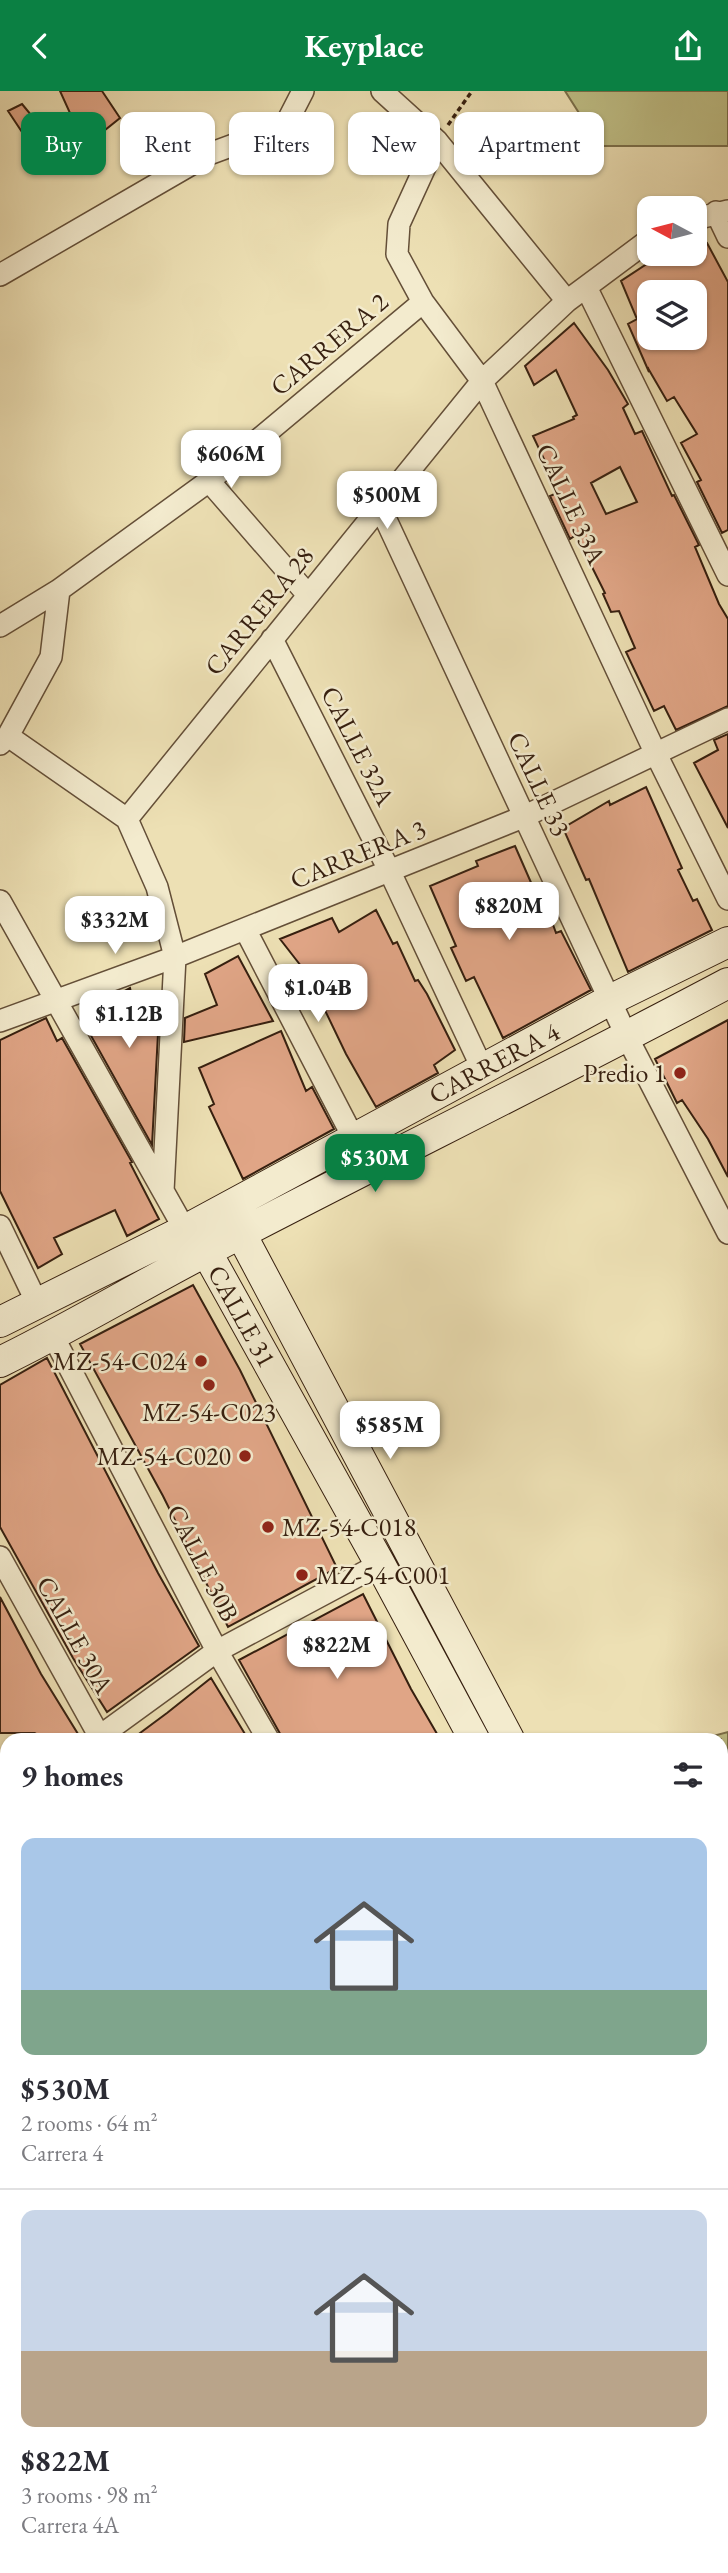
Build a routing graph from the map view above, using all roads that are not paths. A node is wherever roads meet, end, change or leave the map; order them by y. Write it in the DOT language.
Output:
graph roads {
  1 [pos="303,91"];
  2 [pos="382,91"];
  3 [pos="405,112"];
  4 [pos="440,145"];
  5 [pos="421,175"];
  6 [pos="722,211"];
  7 [pos="728,237"];
  8 [pos="637,249"];
  9 [pos="0,275"];
  10 [pos="586,286"];
  11 [pos="567,301"];
  12 [pos="423,302"];
  13 [pos="482,380"];
  14 [pos="209,481"];
  15 [pos="380,507"];
  16 [pos="728,575"];
  17 [pos="59,590"];
  18 [pos="308,595"];
  19 [pos="0,626"];
  20 [pos="272,639"];
  21 [pos="728,719"];
  22 [pos="4,740"];
  23 [pos="655,752"];
  24 [pos="523,817"];
  25 [pos="127,819"];
  26 [pos="390,872"];
  27 [pos="728,899"];
  28 [pos="0,901"];
  29 [pos="245,929"];
  30 [pos="728,942"];
  31 [pos="175,957"];
  32 [pos="728,983"];
  33 [pos="55,1000"];
  34 [pos="610,1000"];
  35 [pos="0,1021"];
  36 [pos="626,1037"];
  37 [pos="482,1068"];
  38 [pos="354,1139"];
  39 [pos="163,1191"];
  40 [pos="226,1207"];
  41 [pos="0,1226"];
  42 [pos="185,1230"];
  43 [pos="728,1233"];
  44 [pos="241,1234"];
  45 [pos="206,1251"];
  46 [pos="37,1303"];
  47 [pos="0,1322"];
  48 [pos="53,1336"];
  49 [pos="0,1362"];
  50 [pos="0,1557"];
  51 [pos="380,1563"];
  52 [pos="217,1651"];
  53 [pos="96,1733"];
  54 [pos="107,1733"];
  55 [pos="265,1733"];
  56 [pos="471,1733"];
  57 [pos="506,1733"];
  1 -- 9 [label="street"];
  2 -- 3 [label="street"];
  4 -- 11 [label="street"];
  5 -- 12 [label="street, CALLE 33A"];
  6 -- 7 [label="street"];
  8 -- 10 [label="street, CARRERA 28"];
  10 -- 11 [label="street, CARRERA 28"];
  10 -- 16 [label="street"];
  11 -- 13 [label="street, CARRERA 28"];
  12 -- 13 [label="street, CALLE 33A"];
  12 -- 14 [label="street, CARRERA 2"];
  13 -- 15 [label="street, CARRERA 28"];
  13 -- 23 [label="street, CALLE 33A"];
  14 -- 17 [label="street, CARRERA 2"];
  14 -- 18 [label="street"];
  15 -- 18 [label="street, CARRERA 28"];
  15 -- 24 [label="street, CALLE 33"];
  17 -- 19 [label="street, CARRERA 2"];
  17 -- 22 [label="street"];
  18 -- 20 [label="street, CARRERA 28"];
  20 -- 25 [label="street, CARRERA 28"];
  20 -- 26 [label="street, CALLE 32A"];
  21 -- 23 [label="street, CARRERA 3"];
  22 -- 25 [label="street"];
  23 -- 24 [label="street, CARRERA 3"];
  23 -- 27 [label="street, CALLE 33A"];
  24 -- 26 [label="street, CARRERA 3"];
  24 -- 34 [label="street, CALLE 33"];
  25 -- 31 [label="street"];
  26 -- 29 [label="street, CARRERA 3"];
  26 -- 37 [label="street, CALLE 32A"];
  28 -- 33 [label="street, CALLE 31"];
  29 -- 31 [label="street, CARRERA 3"];
  29 -- 38 [label="street"];
  30 -- 34 [label="main road, CARRERA 4"];
  31 -- 33 [label="street, CARRERA 3"];
  31 -- 39 [label="street"];
  32 -- 36 [label="main road, CARRERA 4"];
  33 -- 35 [label="street, CARRERA 3"];
  33 -- 39 [label="street, CALLE 31"];
  34 -- 36 [label="street, CALLE 33"];
  34 -- 37 [label="main road, CARRERA 4"];
  36 -- 43 [label="street, CALLE 33"];
  36 -- 44 [label="main road, CARRERA 4"];
  37 -- 38 [label="main road, CARRERA 4"];
  38 -- 40 [label="main road, CARRERA 4"];
  39 -- 42 [label="street, CALLE 31"];
  40 -- 42 [label="main road, CARRERA 4"];
  40 -- 44 [label="main road, CALLE 31"];
  41 -- 46 [label="street"];
  42 -- 45 [label="main road, CALLE 31"];
  42 -- 46 [label="main road, CARRERA 4"];
  44 -- 45 [label="main road, CARRERA 4"];
  44 -- 57 [label="main road, CALLE 31"];
  45 -- 48 [label="main road, CARRERA 4"];
  45 -- 51 [label="main road, CALLE 31"];
  46 -- 47 [label="main road, CARRERA 4"];
  48 -- 49 [label="main road, CARRERA 4"];
  48 -- 52 [label="street, CALLE 30B"];
  50 -- 53 [label="street, CALLE 30A"];
  51 -- 52 [label="street"];
  51 -- 56 [label="main road, CALLE 31"];
  52 -- 54 [label="street"];
  52 -- 55 [label="street, CALLE 30B"];
}
